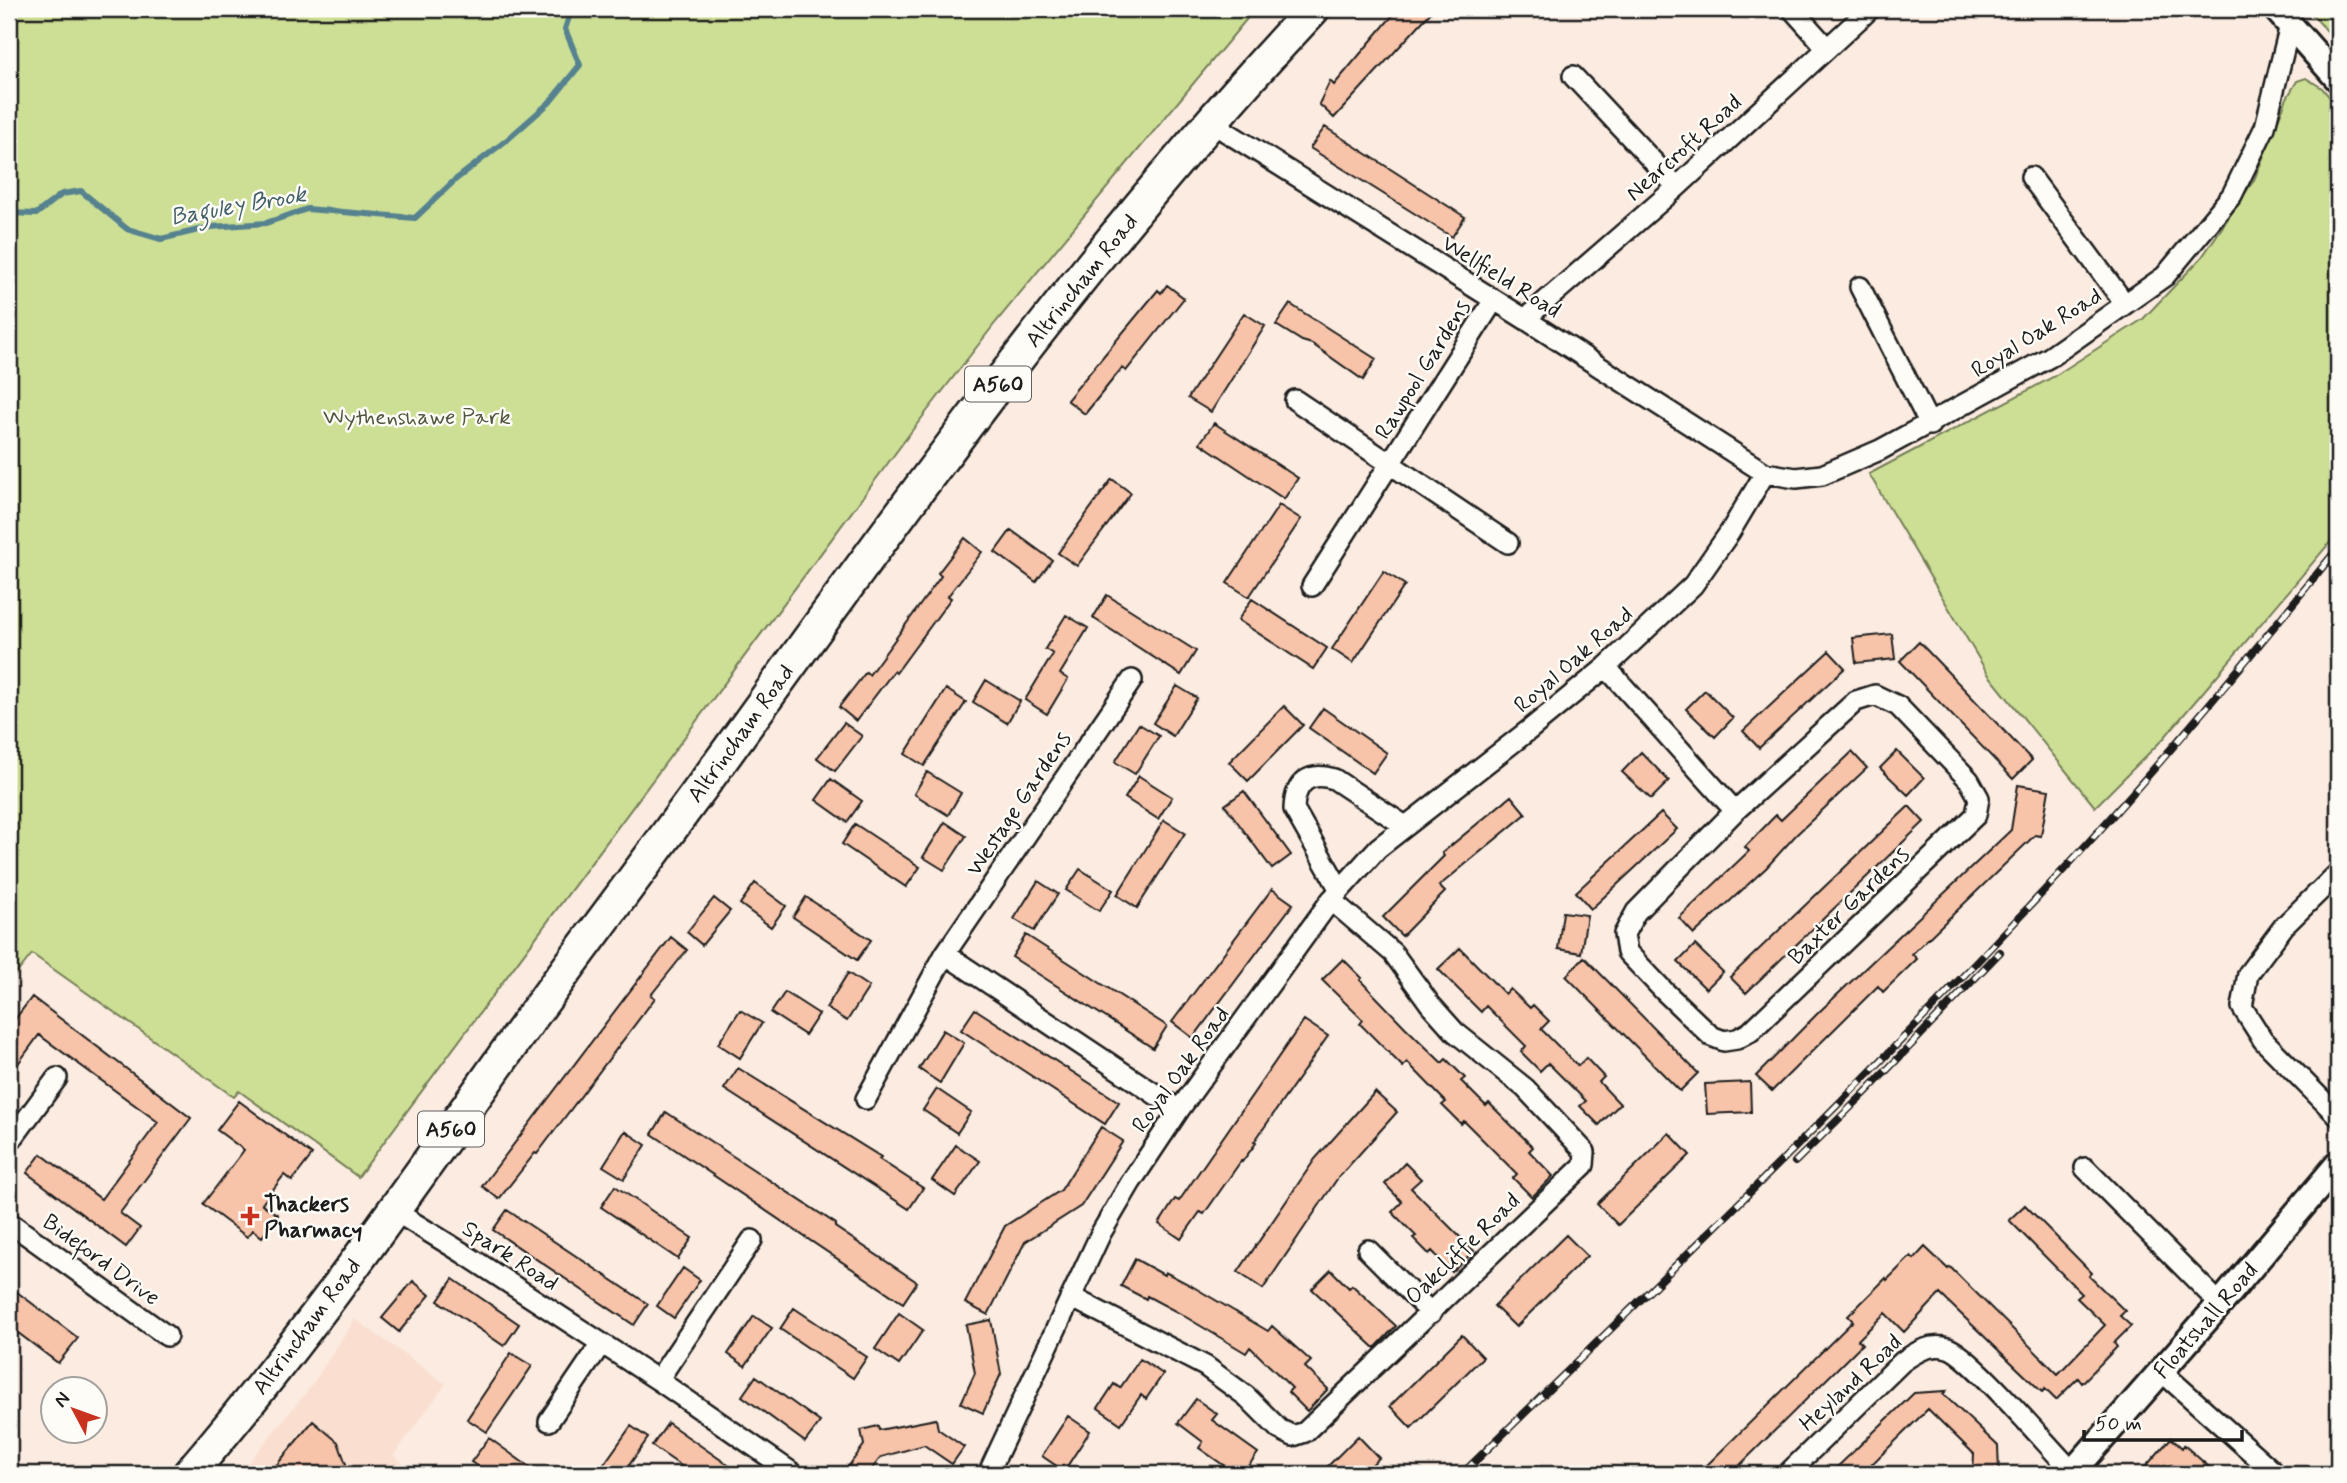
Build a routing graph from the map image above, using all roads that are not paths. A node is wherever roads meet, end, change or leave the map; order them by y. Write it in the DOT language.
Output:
graph roads {
  1 [pos="1313,9"];
  2 [pos="1792,9"];
  3 [pos="1870,9"];
  4 [pos="2283,17"];
  5 [pos="1827,48"];
  6 [pos="1573,76"];
  7 [pos="2338,79"];
  8 [pos="1212,123"];
  9 [pos="2031,177"];
  10 [pos="1677,187"];
  11 [pos="1860,287"];
  12 [pos="1494,300"];
  13 [pos="2125,304"];
  14 [pos="1525,319"];
  15 [pos="1295,400"];
  16 [pos="1930,425"];
  17 [pos="1391,465"];
  18 [pos="1765,473"];
  19 [pos="1508,543"];
  20 [pos="1312,586"];
  21 [pos="1606,667"];
  22 [pos="1132,680"];
  23 [pos="1735,811"];
  24 [pos="1405,826"];
  25 [pos="2338,873"];
  26 [pos="1335,895"];
  27 [pos="945,954"];
  28 [pos="57,1078"];
  29 [pos="866,1099"];
  30 [pos="1179,1110"];
  31 [pos="2338,1116"];
  32 [pos="9,1143"];
  33 [pos="2338,1164"];
  34 [pos="2085,1168"];
  35 [pos="393,1210"];
  36 [pos="9,1222"];
  37 [pos="752,1240"];
  38 [pos="1368,1250"];
  39 [pos="1071,1297"];
  40 [pos="2220,1304"];
  41 [pos="1431,1313"];
  42 [pos="167,1335"];
  43 [pos="601,1344"];
  44 [pos="2161,1371"];
  45 [pos="658,1380"];
  46 [pos="550,1420"];
  47 [pos="2072,1473"];
  48 [pos="189,1474"];
  49 [pos="794,1474"];
  50 [pos="988,1474"];
  51 [pos="1787,1474"];
  52 [pos="2276,1474"];
  1 -- 8 [label="highway, Altrincham Road / A560"];
  2 -- 5 [label="street"];
  3 -- 5 [label="street, Nearcroft Road"];
  4 -- 7 [label="street"];
  4 -- 13 [label="street, Royal Oak Road"];
  5 -- 10 [label="street, Nearcroft Road"];
  6 -- 10 [label="street"];
  8 -- 12 [label="street, Wellfield Road"];
  8 -- 35 [label="highway, Altrincham Road / A560"];
  9 -- 13 [label="street"];
  10 -- 14 [label="street, Nearcroft Road"];
  11 -- 16 [label="street"];
  12 -- 14 [label="street, Wellfield Road"];
  12 -- 17 [label="street, Rawpool Gardens"];
  13 -- 16 [label="street, Royal Oak Road"];
  14 -- 18 [label="street, Wellfield Road"];
  15 -- 17 [label="street, Rawpool Gardens"];
  16 -- 18 [label="street, Royal Oak Road"];
  17 -- 19 [label="street, Rawpool Gardens"];
  17 -- 20 [label="street, Rawpool Gardens"];
  18 -- 21 [label="street, Royal Oak Road"];
  21 -- 23 [label="street"];
  21 -- 24 [label="street, Royal Oak Road"];
  22 -- 27 [label="street, Westage Gardens"];
  23 -- 23 [label="street, Baxter Gardens"];
  24 -- 26 [label="street, Royal Oak Road"];
  24 -- 26 [label="street"];
  25 -- 31 [label="street"];
  26 -- 30 [label="street, Royal Oak Road"];
  26 -- 41 [label="street, Oakcliffe Road"];
  27 -- 29 [label="street, Westage Gardens"];
  27 -- 30 [label="street"];
  28 -- 32 [label="street"];
  30 -- 39 [label="street, Royal Oak Road"];
  33 -- 40 [label="street, Floatshall Road"];
  34 -- 40 [label="street"];
  35 -- 43 [label="street, Spark Road"];
  35 -- 48 [label="highway, Altrincham Road / A560"];
  36 -- 42 [label="street, Bideford Drive"];
  37 -- 45 [label="street"];
  38 -- 41 [label="street"];
  39 -- 41 [label="street, Oakcliffe Road"];
  39 -- 50 [label="street, Royal Oak Road"];
  40 -- 44 [label="street, Floatshall Road"];
  43 -- 45 [label="street, Spark Road"];
  43 -- 46 [label="street"];
  44 -- 47 [label="street, Floatshall Road"];
  44 -- 52 [label="street"];
  45 -- 49 [label="street, Spark Road"];
  47 -- 51 [label="street, Heyland Road"];
}
